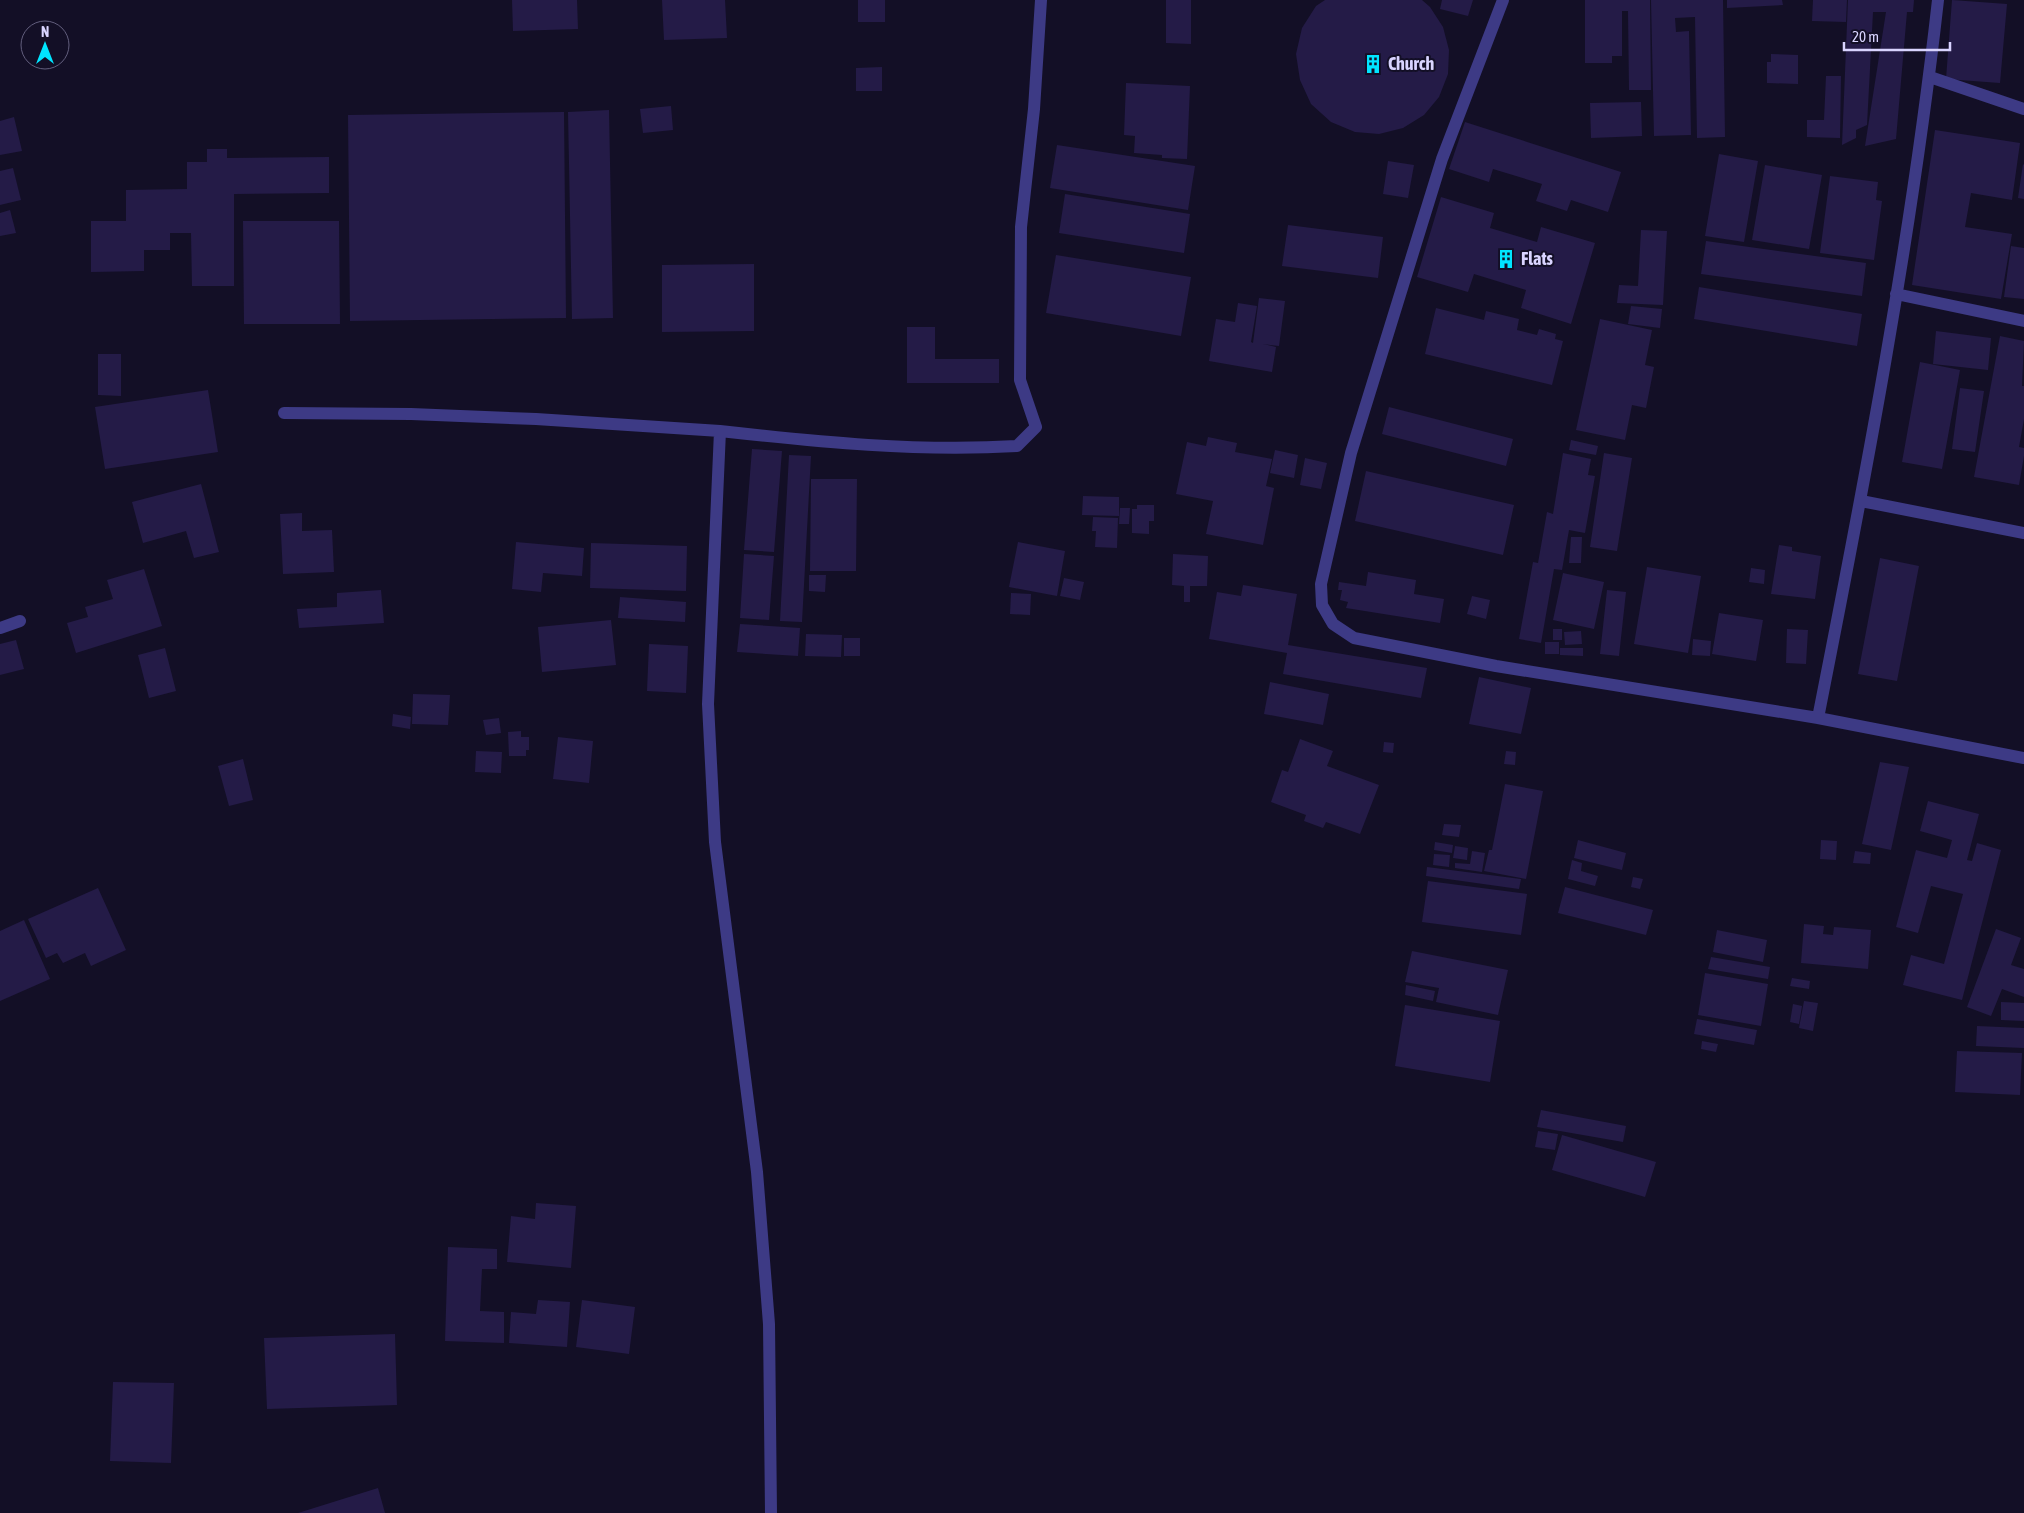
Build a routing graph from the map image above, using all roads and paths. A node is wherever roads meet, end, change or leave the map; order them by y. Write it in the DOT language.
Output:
graph roads {
  1 [pos="1041,0"];
  2 [pos="1503,0"];
  3 [pos="1938,0"];
  4 [pos="1930,77"];
  5 [pos="2024,109"];
  6 [pos="1896,294"];
  7 [pos="2024,321"];
  8 [pos="284,413"];
  9 [pos="720,431"];
  10 [pos="1861,501"];
  11 [pos="2024,533"];
  12 [pos="20,621"];
  13 [pos="0,628"];
  14 [pos="1818,718"];
  15 [pos="2024,758"];
  16 [pos="771,1513"];
  1 -- 9 [label="street"];
  2 -- 14 [label="street"];
  3 -- 4 [label="street"];
  4 -- 5 [label="street"];
  4 -- 6 [label="street"];
  6 -- 7 [label="street"];
  6 -- 10 [label="street"];
  8 -- 9 [label="street"];
  9 -- 16 [label="street"];
  10 -- 11 [label="street"];
  10 -- 14 [label="street"];
  12 -- 13 [label="street"];
  14 -- 15 [label="street"];
}
